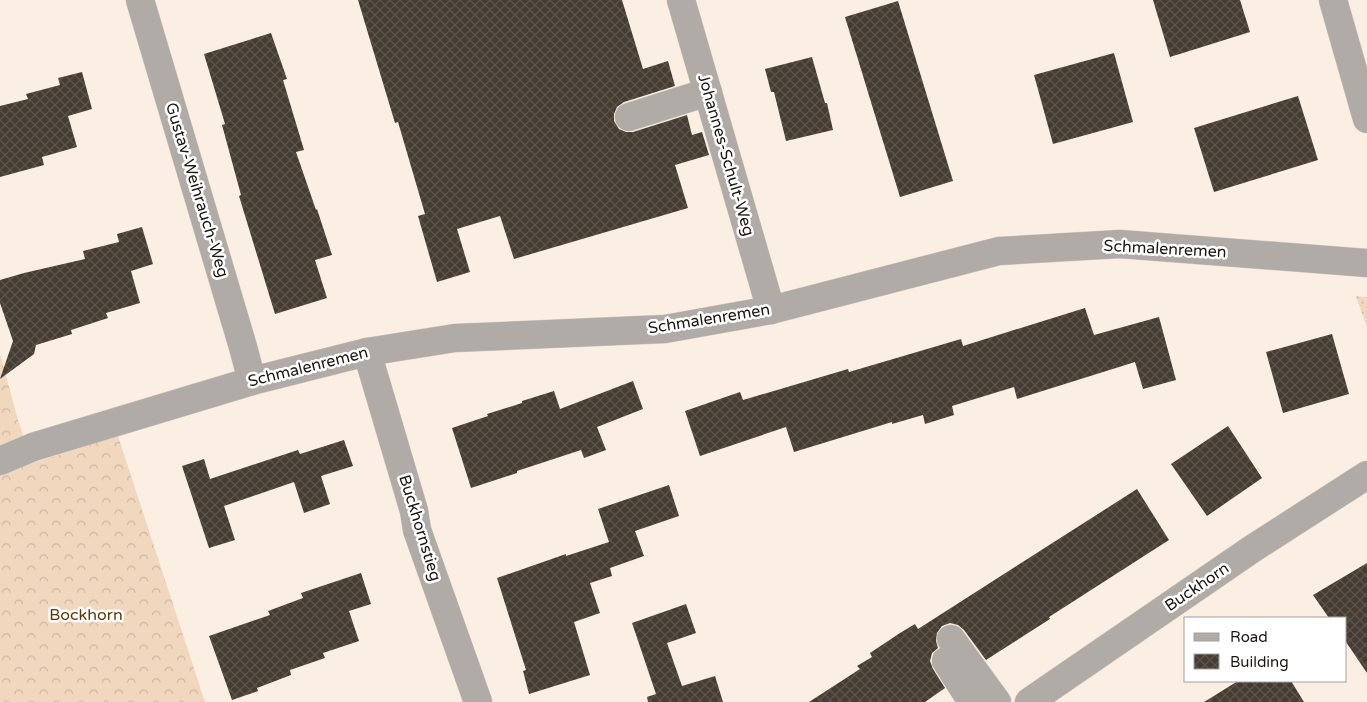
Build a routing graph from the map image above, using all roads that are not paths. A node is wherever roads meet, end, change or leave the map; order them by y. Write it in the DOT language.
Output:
graph roads {
  1 [pos="140,0"];
  2 [pos="681,0"];
  3 [pos="1333,0"];
  4 [pos="708,92"];
  5 [pos="629,117"];
  6 [pos="1367,119"];
  7 [pos="1367,263"];
  8 [pos="771,310"];
  9 [pos="367,352"];
  10 [pos="252,381"];
  11 [pos="0,461"];
  12 [pos="1367,475"];
  13 [pos="478,702"];
  14 [pos="972,702"];
  15 [pos="997,702"];
  16 [pos="1029,702"];
  1 -- 10 [label="street, Gustav-Weihrauch-Weg"];
  2 -- 4 [label="street, Johannes-Schult-Weg"];
  3 -- 6 [label="street"];
  4 -- 5 [label="street"];
  4 -- 8 [label="street, Johannes-Schult-Weg"];
  7 -- 8 [label="street, Schmalenremen"];
  8 -- 9 [label="street, Schmalenremen"];
  9 -- 10 [label="street, Schmalenremen"];
  9 -- 13 [label="street, Buckhornstieg"];
  10 -- 11 [label="street, Schmalenremen"];
  12 -- 16 [label="street, Buckhorn"];
  14 -- 15 [label="street"];
}
